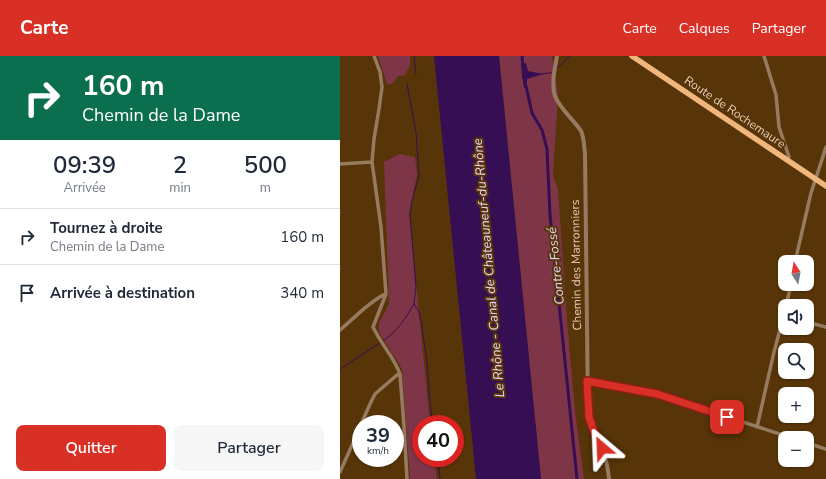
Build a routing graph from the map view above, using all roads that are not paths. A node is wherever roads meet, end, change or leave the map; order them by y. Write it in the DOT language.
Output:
graph roads {
  1 [pos="374,56"];
  2 [pos="557,56"];
  3 [pos="632,56"];
  4 [pos="764,56"];
  5 [pos="826,147"];
  6 [pos="787,161"];
  7 [pos="372,162"];
  8 [pos="340,164"];
  9 [pos="816,180"];
  10 [pos="826,186"];
  11 [pos="797,255"];
  12 [pos="386,294"];
  13 [pos="814,324"];
  14 [pos="826,327"];
  15 [pos="340,330"];
  16 [pos="779,335"];
  17 [pos="400,374"];
  18 [pos="587,381"];
  19 [pos="365,415"];
  20 [pos="757,427"];
  21 [pos="778,434"];
  22 [pos="352,445"];
  23 [pos="814,445"];
  24 [pos="826,449"];
  25 [pos="340,472"];
  26 [pos="407,479"];
  27 [pos="609,479"];
  1 -- 7 [label="street"];
  2 -- 18 [label="street, Chemin des Marronniers"];
  3 -- 6 [label="main road, Route de Rochemaure"];
  4 -- 6 [label="street"];
  5 -- 9 [label="street"];
  6 -- 9 [label="main road, Route de Rochemaure"];
  7 -- 8 [label="street"];
  7 -- 12 [label="street"];
  9 -- 10 [label="main road, Route de Rochemaure"];
  9 -- 11 [label="street"];
  12 -- 15 [label="street"];
  12 -- 17 [label="street"];
  13 -- 14 [label="street"];
  16 -- 20 [label="street"];
  17 -- 19 [label="street"];
  17 -- 26 [label="street"];
  18 -- 20 [label="street"];
  18 -- 27 [label="street, Chemin des Marronniers"];
  20 -- 21 [label="street"];
  22 -- 25 [label="street"];
  23 -- 24 [label="street"];
}
